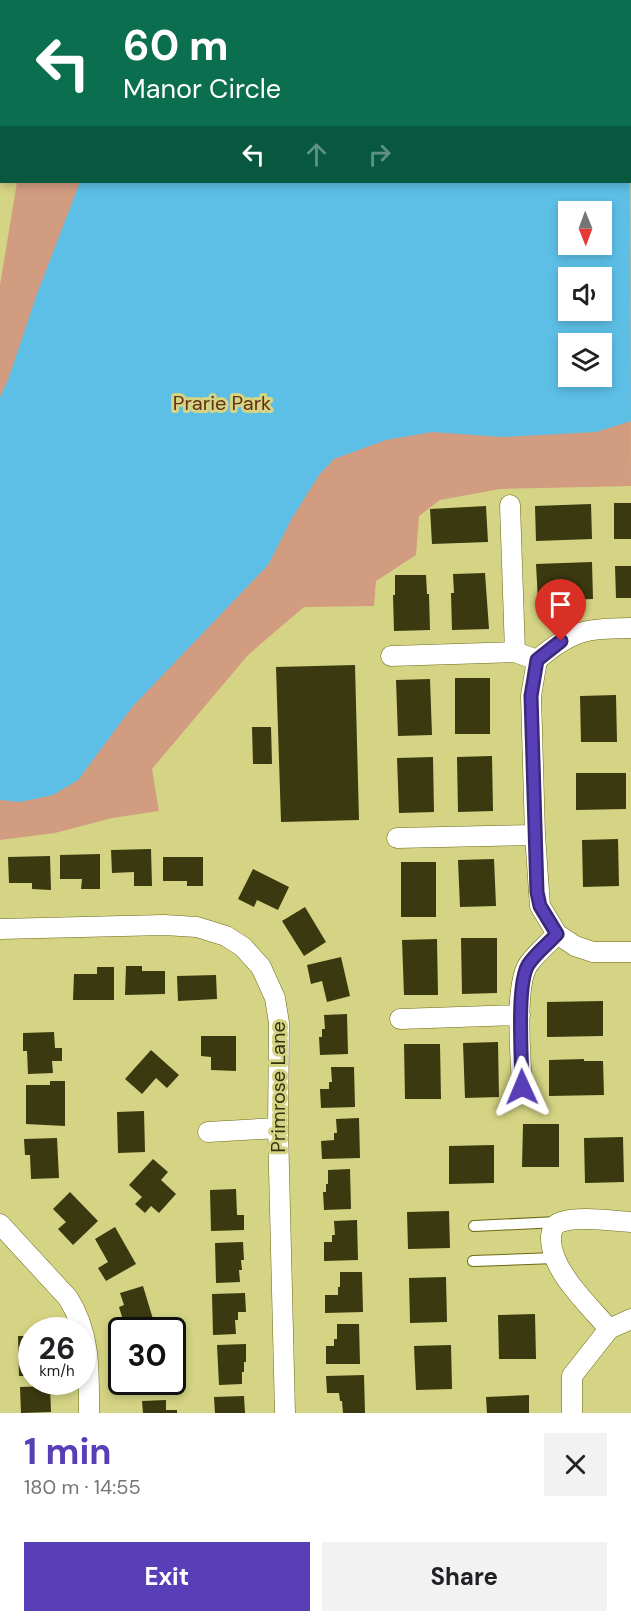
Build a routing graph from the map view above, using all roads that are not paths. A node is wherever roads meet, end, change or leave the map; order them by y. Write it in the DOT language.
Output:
graph roads {
  1 [pos="510,505"];
  2 [pos="631,628"];
  3 [pos="515,652"];
  4 [pos="391,656"];
  5 [pos="537,660"];
  6 [pos="535,835"];
  7 [pos="397,838"];
  8 [pos="0,929"];
  9 [pos="557,934"];
  10 [pos="631,952"];
  11 [pos="520,1015"];
  12 [pos="400,1019"];
  13 [pos="522,1087"];
  14 [pos="278,1128"];
  15 [pos="208,1132"];
  16 [pos="558,1222"];
  17 [pos="631,1222"];
  18 [pos="0,1224"];
  19 [pos="474,1226"];
  20 [pos="555,1258"];
  21 [pos="473,1261"];
  22 [pos="631,1319"];
  23 [pos="609,1329"];
  24 [pos="89,1413"];
  25 [pos="285,1413"];
  26 [pos="572,1413"];
  1 -- 3 [label="street"];
  2 -- 5 [label="street"];
  3 -- 4 [label="street"];
  3 -- 5 [label="street"];
  5 -- 6 [label="street"];
  6 -- 7 [label="street"];
  6 -- 9 [label="street"];
  8 -- 14 [label="street, Primrose Lane"];
  9 -- 10 [label="street"];
  9 -- 11 [label="street"];
  11 -- 12 [label="street"];
  11 -- 13 [label="street"];
  14 -- 15 [label="street"];
  14 -- 25 [label="street, Primrose Lane"];
  16 -- 17 [label="street"];
  16 -- 19 [label="lane"];
  16 -- 20 [label="street"];
  18 -- 24 [label="street"];
  20 -- 21 [label="lane"];
  20 -- 23 [label="street"];
  22 -- 23 [label="street"];
  23 -- 26 [label="street"];
}
